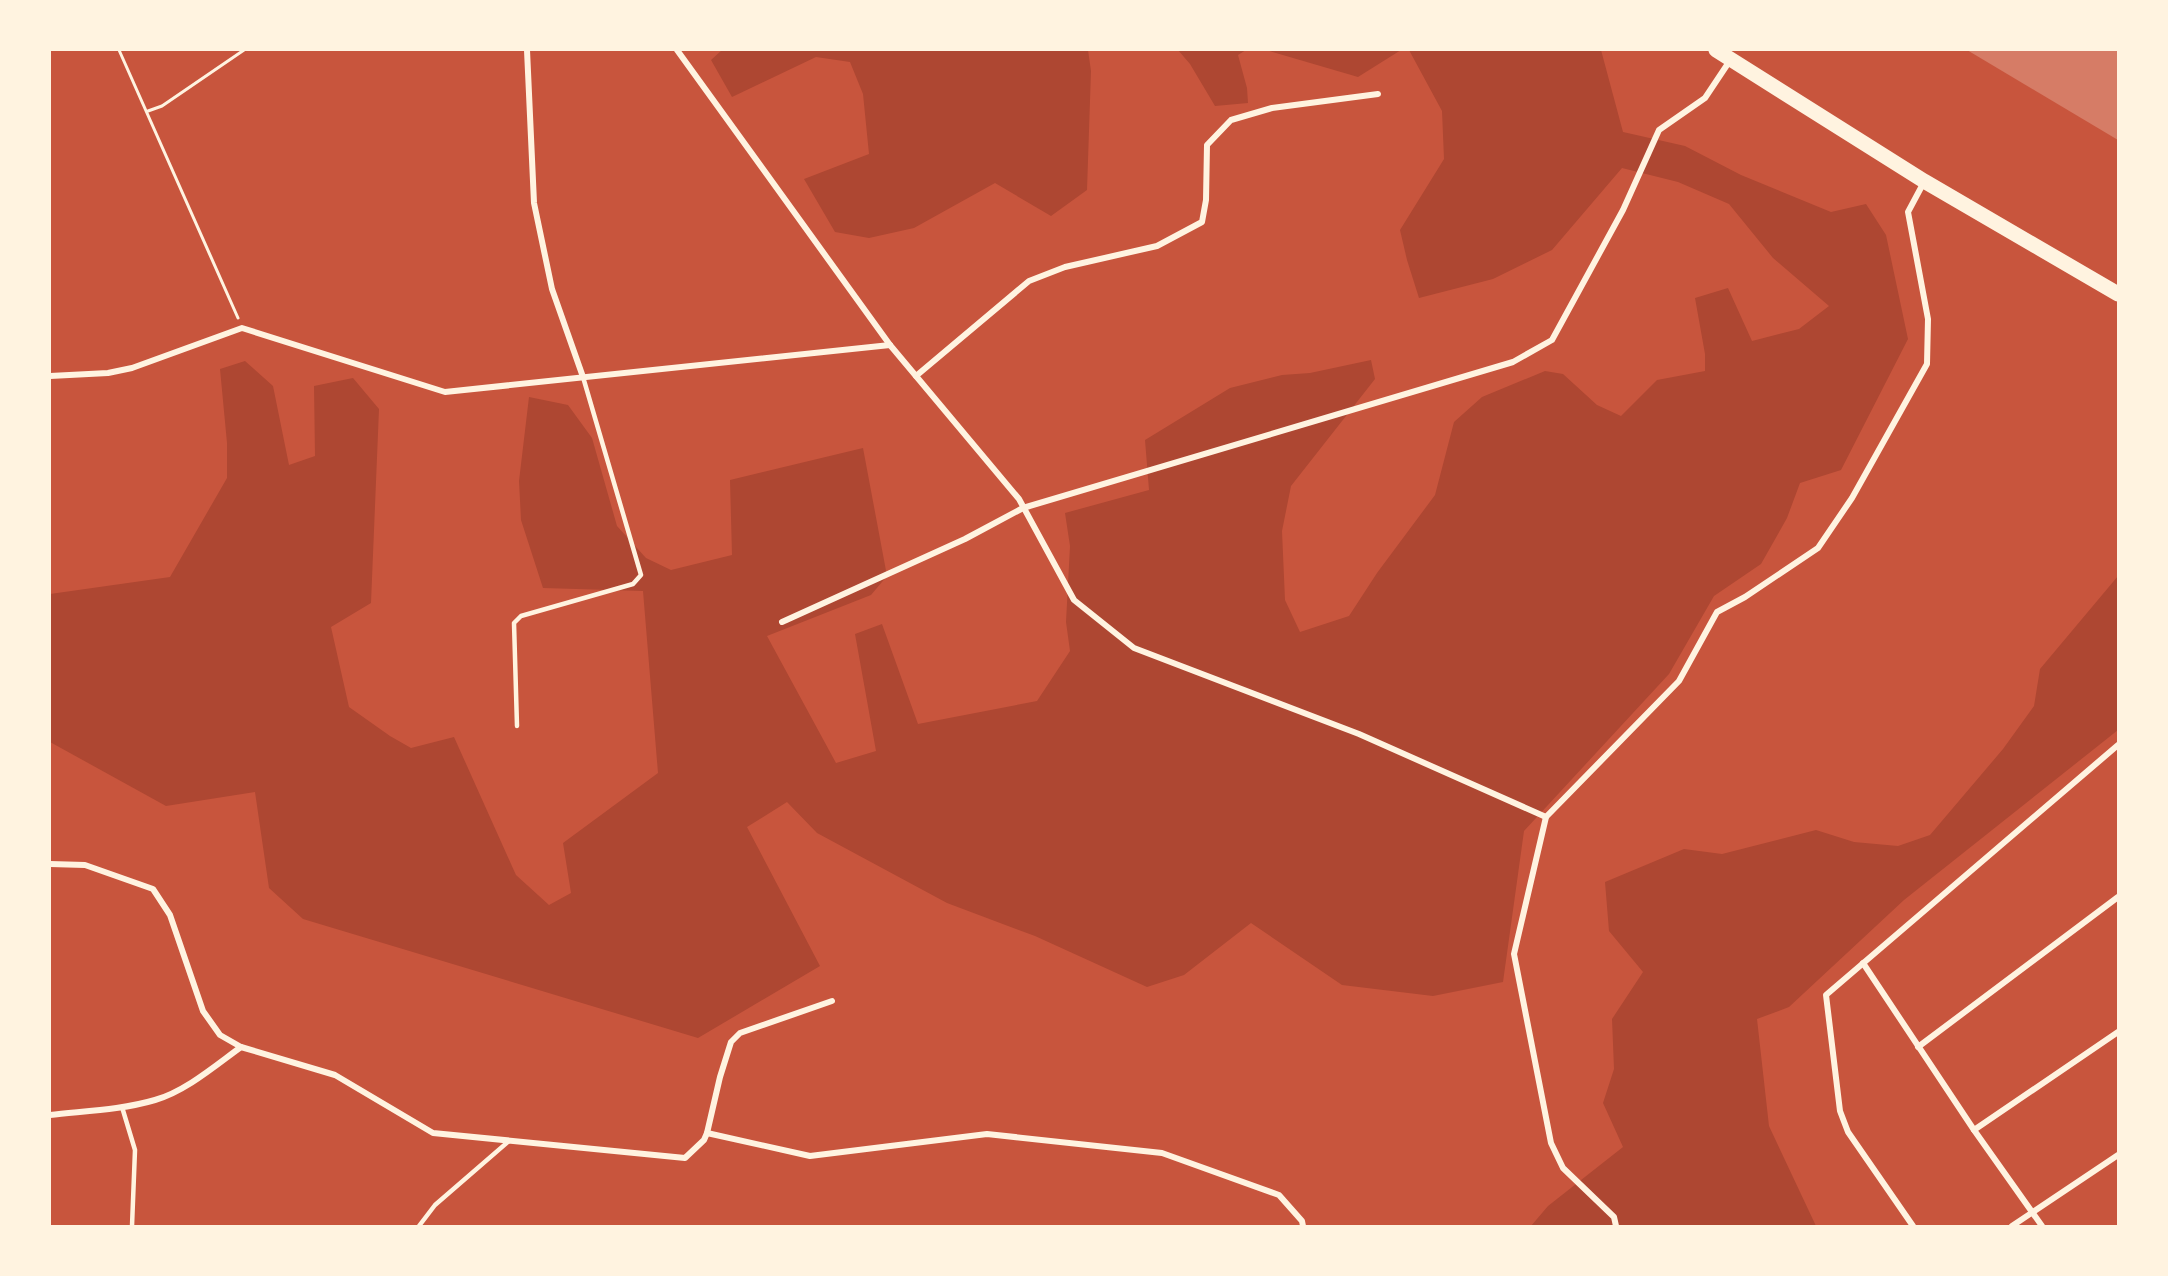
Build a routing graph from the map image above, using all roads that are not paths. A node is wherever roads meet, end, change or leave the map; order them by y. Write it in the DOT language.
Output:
graph roads {
  1 [pos="527,50"];
  2 [pos="677,50"];
  3 [pos="1716,50"];
  4 [pos="1731,59"];
  5 [pos="1378,94"];
  6 [pos="1924,181"];
  7 [pos="2118,294"];
  8 [pos="890,345"];
  9 [pos="50,376"];
  10 [pos="916,376"];
  11 [pos="583,377"];
  12 [pos="1023,508"];
  13 [pos="782,622"];
  14 [pos="517,726"];
  15 [pos="2118,745"];
  16 [pos="1546,817"];
  17 [pos="50,864"];
  18 [pos="2118,897"];
  19 [pos="1863,963"];
  20 [pos="832,1001"];
  21 [pos="2118,1032"];
  22 [pos="241,1047"];
  23 [pos="1918,1047"];
  24 [pos="122,1107"];
  25 [pos="50,1115"];
  26 [pos="1974,1130"];
  27 [pos="707,1133"];
  28 [pos="509,1141"];
  29 [pos="2118,1155"];
  30 [pos="2032,1213"];
  31 [pos="132,1227"];
  32 [pos="419,1227"];
  33 [pos="1303,1227"];
  34 [pos="1616,1227"];
  35 [pos="1913,1227"];
  36 [pos="2012,1227"];
  37 [pos="2042,1227"];
  1 -- 11 [label="street"];
  2 -- 8 [label="street"];
  3 -- 4 [label="main road"];
  4 -- 6 [label="main road"];
  4 -- 12 [label="street"];
  5 -- 10 [label="street"];
  6 -- 7 [label="main road"];
  6 -- 16 [label="street"];
  8 -- 10 [label="street"];
  8 -- 11 [label="street"];
  9 -- 11 [label="street"];
  10 -- 12 [label="street"];
  11 -- 14 [label="lane"];
  12 -- 13 [label="street"];
  12 -- 16 [label="street"];
  15 -- 19 [label="street"];
  16 -- 34 [label="street"];
  17 -- 22 [label="street"];
  18 -- 23 [label="street"];
  19 -- 23 [label="street"];
  19 -- 35 [label="street"];
  20 -- 27 [label="street"];
  21 -- 26 [label="street"];
  22 -- 24 [label="street"];
  22 -- 28 [label="street"];
  23 -- 26 [label="street"];
  24 -- 25 [label="street"];
  24 -- 31 [label="lane"];
  26 -- 30 [label="street"];
  27 -- 28 [label="street"];
  27 -- 33 [label="street"];
  28 -- 32 [label="lane"];
  29 -- 30 [label="street"];
  30 -- 36 [label="street"];
  30 -- 37 [label="street"];
}
